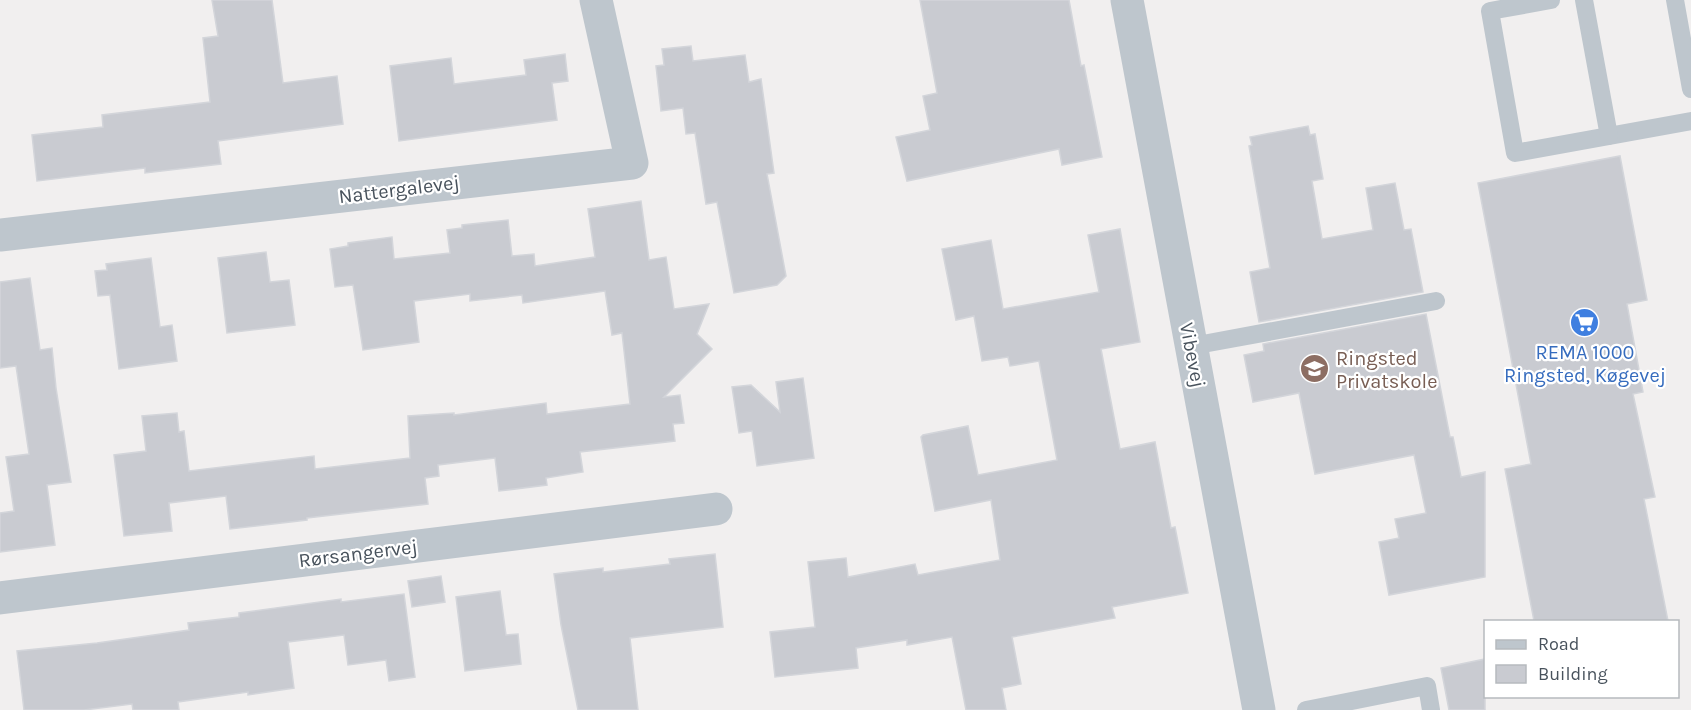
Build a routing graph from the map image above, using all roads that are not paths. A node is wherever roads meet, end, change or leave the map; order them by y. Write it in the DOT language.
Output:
graph roads {
  1 [pos="596,0"];
  2 [pos="1127,0"];
  3 [pos="1551,0"];
  4 [pos="1584,0"];
  5 [pos="1675,0"];
  6 [pos="1691,89"];
  7 [pos="1691,121"];
  8 [pos="1609,136"];
  9 [pos="0,235"];
  10 [pos="1436,301"];
  11 [pos="1192,346"];
  12 [pos="716,509"];
  13 [pos="0,598"];
  14 [pos="1259,710"];
  15 [pos="1306,710"];
  16 [pos="1431,710"];
  1 -- 9 [label="street, Nattergalevej"];
  2 -- 11 [label="street, Vibevej"];
  3 -- 8 [label="lane"];
  4 -- 8 [label="lane"];
  5 -- 6 [label="lane"];
  7 -- 8 [label="lane"];
  10 -- 11 [label="lane"];
  11 -- 14 [label="street, Vibevej"];
  12 -- 13 [label="street, Rørsangervej"];
  15 -- 16 [label="lane"];
}
